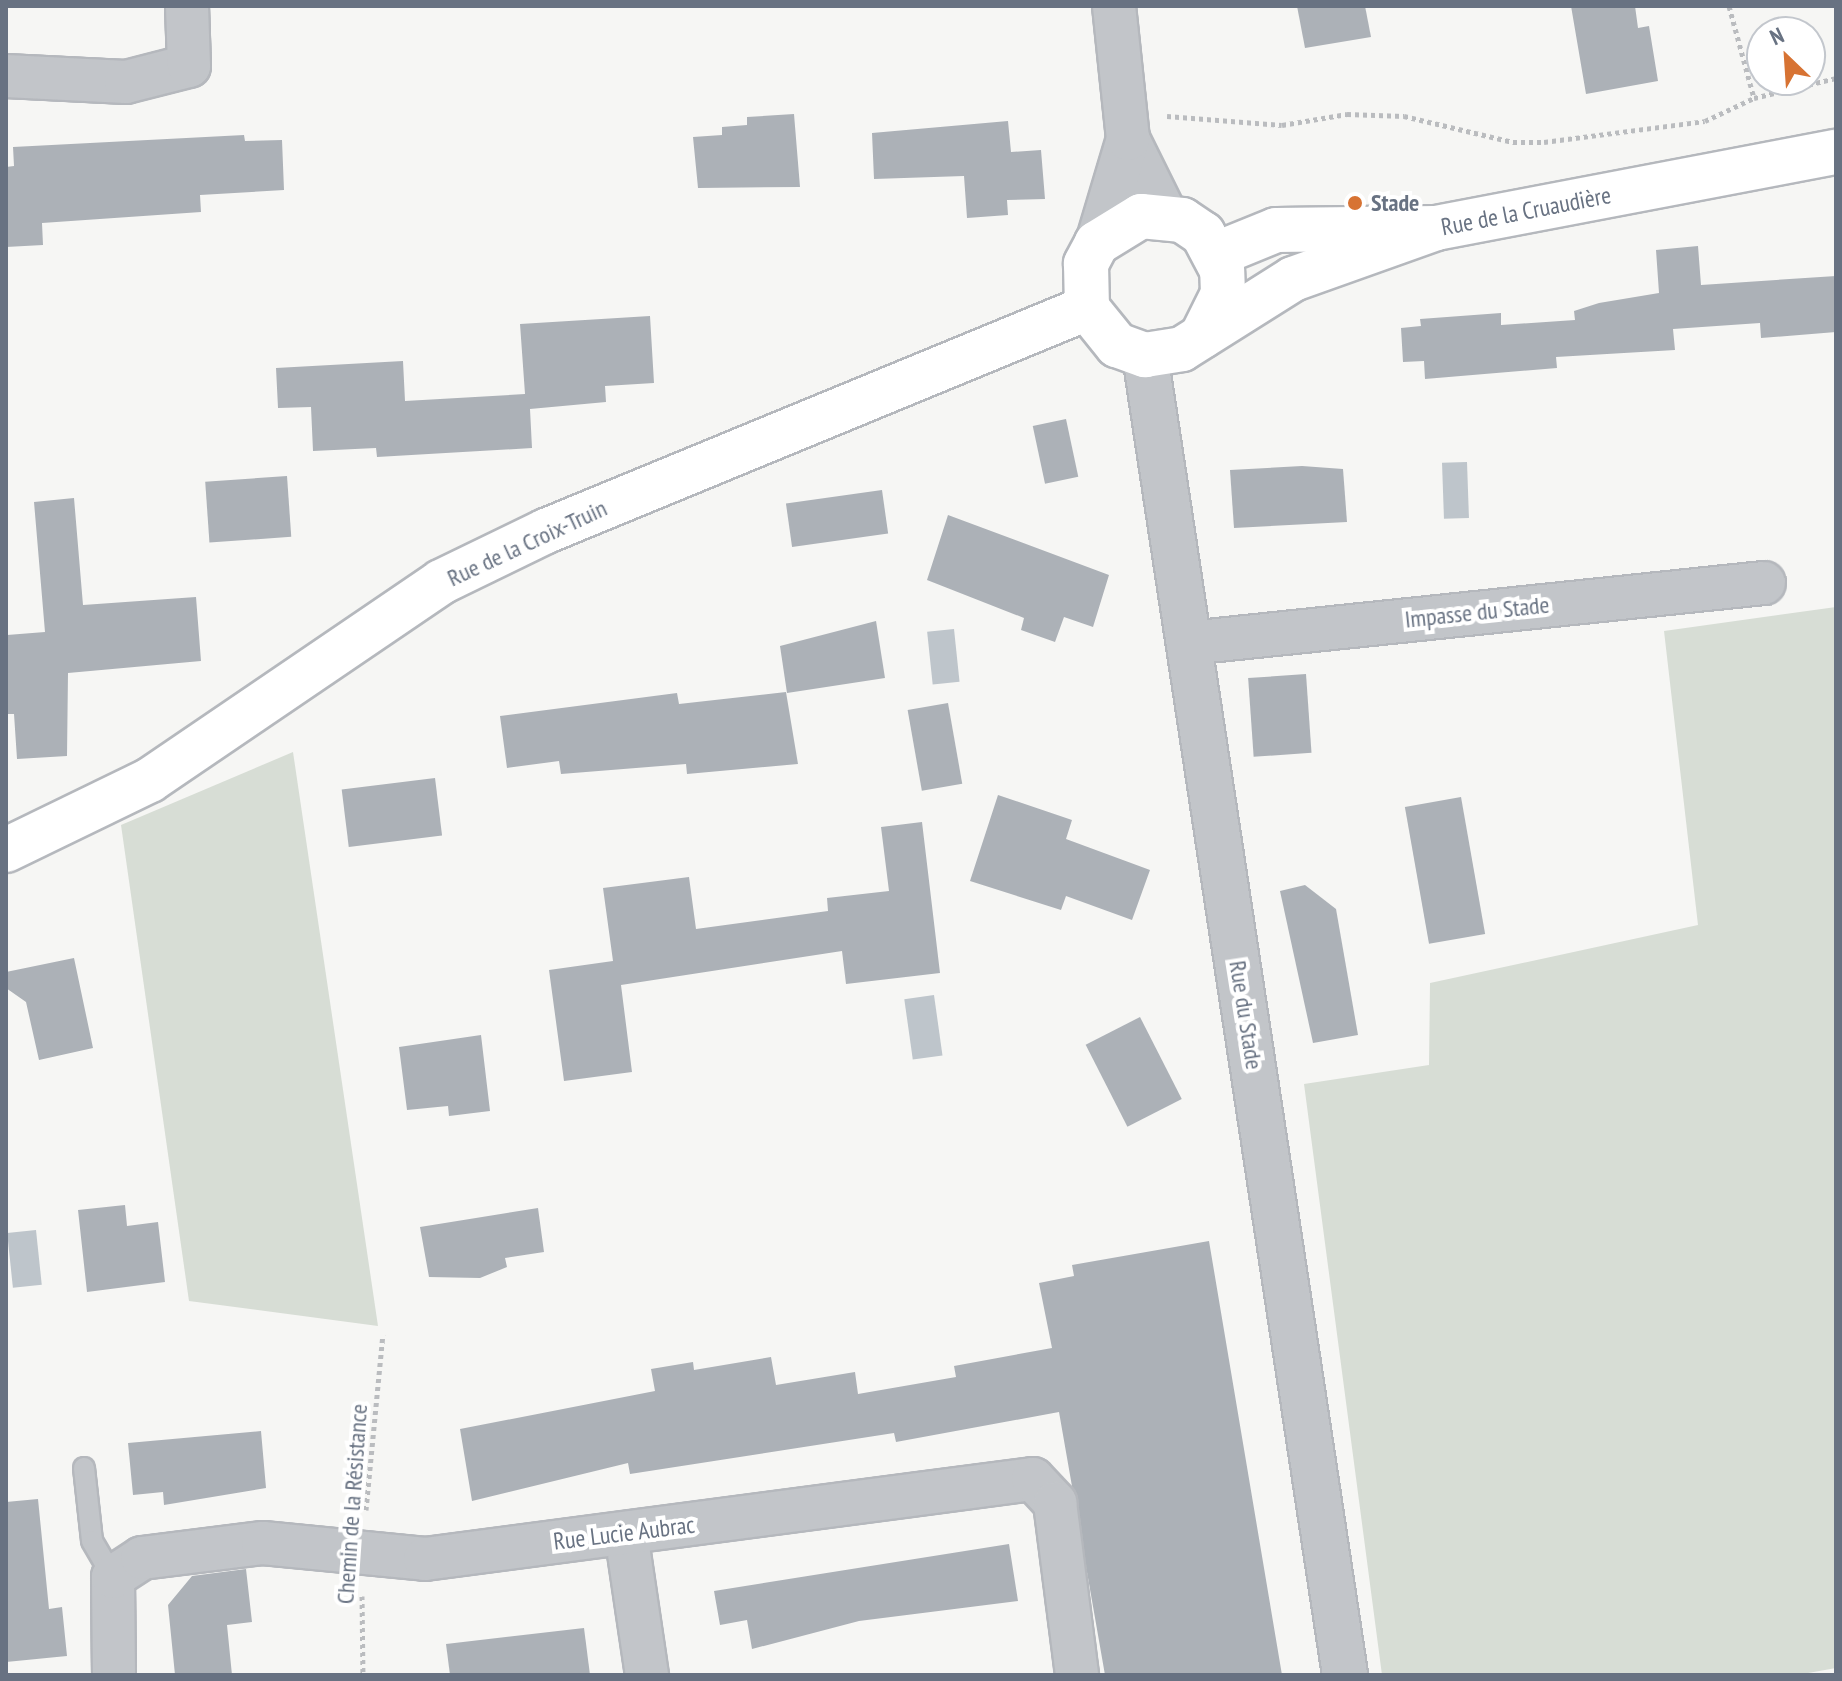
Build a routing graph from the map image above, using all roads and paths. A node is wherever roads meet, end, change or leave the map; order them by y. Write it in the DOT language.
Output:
graph roads {
  1 [pos="187,6"];
  2 [pos="1114,6"];
  3 [pos="1729,6"];
  4 [pos="6,76"];
  5 [pos="1836,78"];
  6 [pos="1754,98"];
  7 [pos="1127,129"];
  8 [pos="1836,152"];
  9 [pos="1166,216"];
  10 [pos="1436,228"];
  11 [pos="1097,243"];
  12 [pos="1217,254"];
  13 [pos="1087,308"];
  14 [pos="1202,336"];
  15 [pos="1145,355"];
  16 [pos="1764,583"];
  17 [pos="1189,643"];
  18 [pos="6,850"];
  19 [pos="383,1335"];
  20 [pos="84,1468"];
  21 [pos="626,1533"];
  22 [pos="362,1556"];
  23 [pos="113,1577"];
  24 [pos="114,1675"];
  25 [pos="363,1675"];
  26 [pos="647,1675"];
  27 [pos="1077,1675"];
  28 [pos="1345,1675"];
  1 -- 4 [label="street"];
  2 -- 7 [label="street"];
  3 -- 6 [label="path"];
  5 -- 6 [label="path"];
  6 -- 7 [label="path"];
  7 -- 9 [label="street"];
  7 -- 11 [label="street"];
  8 -- 10 [label="main road, Rue de la Cruaudière"];
  9 -- 11 [label="main road"];
  9 -- 12 [label="main road"];
  10 -- 12 [label="main road, Rue de la Cruaudière"];
  10 -- 14 [label="main road"];
  11 -- 13 [label="main road"];
  12 -- 14 [label="main road"];
  13 -- 15 [label="main road"];
  13 -- 18 [label="main road, Rue de la Croix-Truin"];
  14 -- 15 [label="main road"];
  15 -- 17 [label="street, Rue du Stade"];
  16 -- 17 [label="street, Impasse du Stade"];
  17 -- 28 [label="street, Rue du Stade"];
  19 -- 22 [label="path, Chemin de la Résistance"];
  20 -- 23 [label="lane"];
  21 -- 22 [label="street, Rue Lucie Aubrac"];
  21 -- 26 [label="street"];
  21 -- 27 [label="street, Rue Lucie Aubrac"];
  22 -- 23 [label="street, Rue Lucie Aubrac"];
  22 -- 25 [label="path, Chemin de la Résistance"];
  23 -- 24 [label="street"];
}
